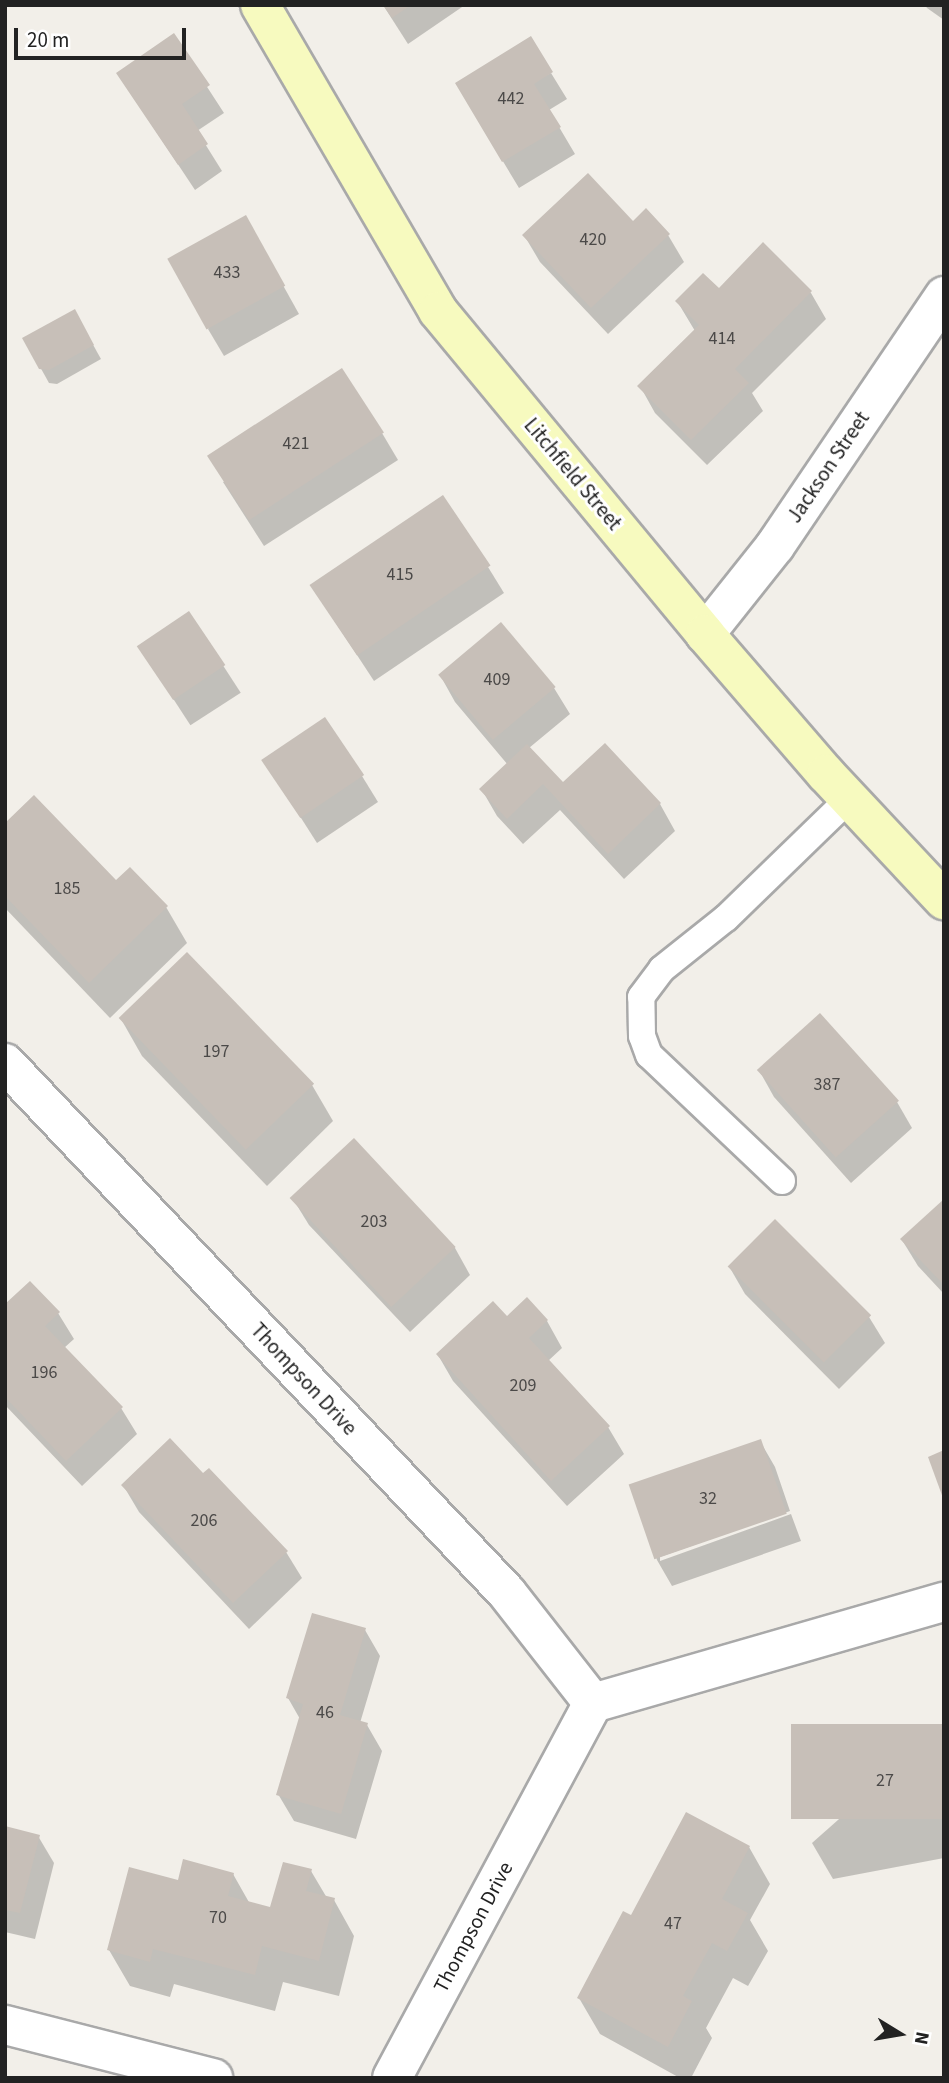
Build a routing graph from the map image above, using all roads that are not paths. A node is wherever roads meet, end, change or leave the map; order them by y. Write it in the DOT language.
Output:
graph roads {
  1 [pos="260,5"];
  2 [pos="944,296"];
  3 [pos="705,635"];
  4 [pos="849,799"];
  5 [pos="944,900"];
  6 [pos="5,1063"];
  7 [pos="782,1181"];
  8 [pos="944,1602"];
  9 [pos="593,1703"];
  10 [pos="5,2025"];
  11 [pos="213,2078"];
  12 [pos="392,2078"];
  1 -- 3 [label="street, Litchfield Street"];
  2 -- 3 [label="street, Jackson Street"];
  3 -- 4 [label="street, Litchfield Street"];
  4 -- 5 [label="street, Litchfield Street"];
  4 -- 7 [label="lane"];
  6 -- 9 [label="street, Thompson Drive"];
  8 -- 9 [label="street"];
  9 -- 12 [label="street, Thompson Drive"];
  10 -- 11 [label="street"];
}
